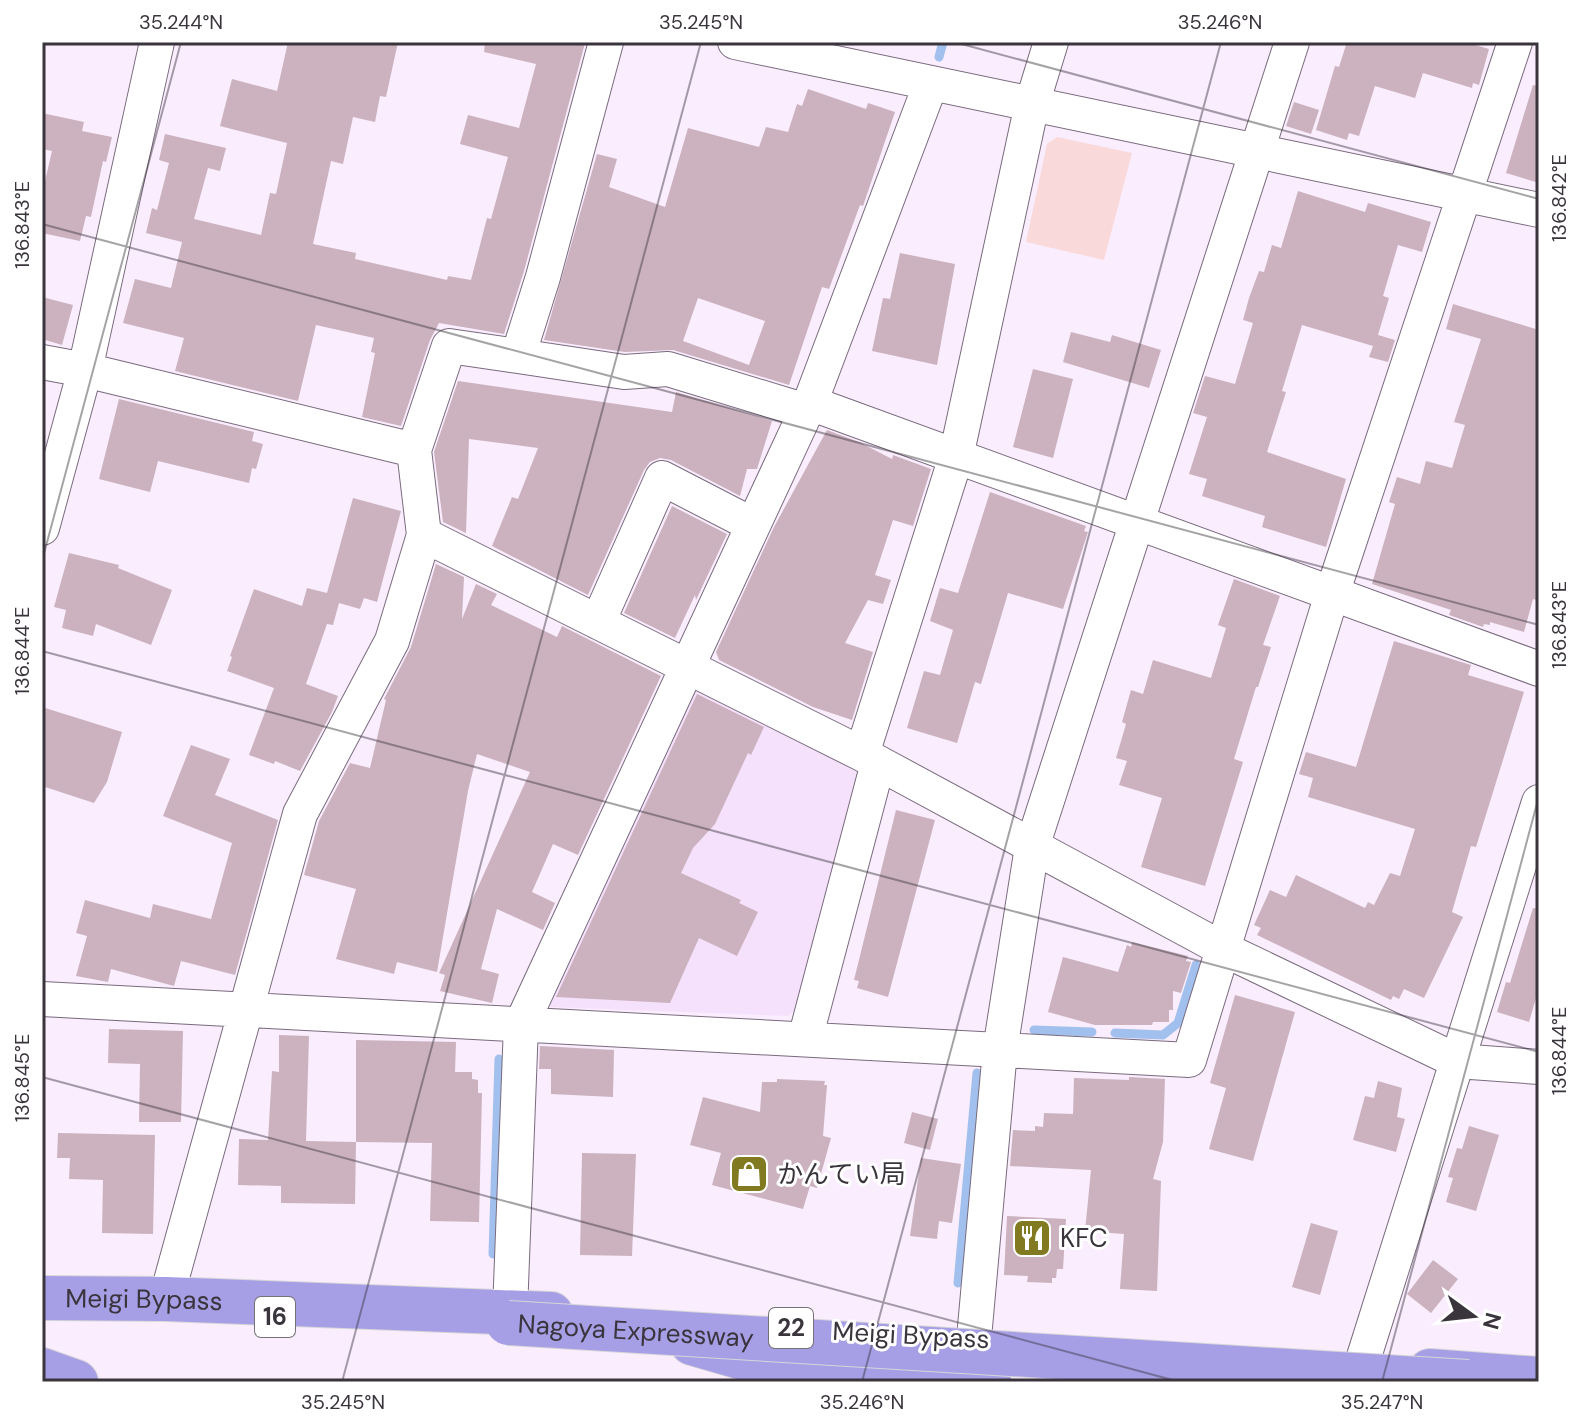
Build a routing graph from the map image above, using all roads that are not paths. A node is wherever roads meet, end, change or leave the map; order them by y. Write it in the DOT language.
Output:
graph roads {
  1 [pos="157,42"];
  2 [pos="606,42"];
  3 [pos="735,42"];
  4 [pos="1051,42"];
  5 [pos="1292,42"];
  6 [pos="1515,42"];
  7 [pos="829,52"];
  8 [pos="931,83"];
  9 [pos="1032,104"];
  10 [pos="1257,151"];
  11 [pos="1466,194"];
  12 [pos="1539,210"];
  13 [pos="518,356"];
  14 [pos="42,362"];
  15 [pos="85,370"];
  16 [pos="808,407"];
  17 [pos="414,450"];
  18 [pos="956,457"];
  19 [pos="1137,523"];
  20 [pos="753,525"];
  21 [pos="42,528"];
  22 [pos="424,535"];
  23 [pos="1332,594"];
  24 [pos="598,622"];
  25 [pos="687,667"];
  26 [pos="1539,669"];
  27 [pos="870,759"];
  28 [pos="1539,802"];
  29 [pos="1032,847"];
  30 [pos="1223,949"];
  31 [pos="42,999"];
  32 [pos="244,1010"];
  33 [pos="521,1025"];
  34 [pos="805,1039"];
  35 [pos="1000,1050"];
  36 [pos="1457,1061"];
  37 [pos="1539,1067"];
  38 [pos="42,1298"];
  39 [pos="166,1299"];
  40 [pos="510,1311"];
  41 [pos="42,1315"];
  42 [pos="651,1331"];
  43 [pos="974,1338"];
  44 [pos="42,1370"];
  45 [pos="1358,1374"];
  46 [pos="1539,1379"];
  47 [pos="76,1382"];
  48 [pos="989,1382"];
  49 [pos="1468,1382"];
  1 -- 15 [label="street"];
  2 -- 13 [label="street"];
  3 -- 7 [label="street"];
  4 -- 9 [label="street"];
  5 -- 10 [label="street"];
  6 -- 11 [label="street"];
  7 -- 8 [label="street"];
  8 -- 9 [label="street"];
  8 -- 16 [label="street"];
  9 -- 10 [label="street"];
  9 -- 18 [label="street"];
  10 -- 11 [label="street"];
  10 -- 19 [label="street"];
  11 -- 12 [label="street"];
  11 -- 23 [label="street"];
  13 -- 16 [label="street"];
  13 -- 17 [label="street"];
  14 -- 15 [label="street"];
  15 -- 17 [label="street"];
  15 -- 21 [label="street"];
  16 -- 18 [label="street"];
  16 -- 20 [label="street"];
  17 -- 22 [label="street"];
  18 -- 19 [label="street"];
  18 -- 27 [label="street"];
  19 -- 23 [label="street"];
  19 -- 29 [label="street"];
  20 -- 24 [label="street"];
  20 -- 25 [label="street"];
  22 -- 24 [label="street"];
  22 -- 32 [label="street"];
  23 -- 26 [label="street"];
  23 -- 30 [label="street"];
  24 -- 25 [label="street"];
  25 -- 27 [label="street"];
  25 -- 33 [label="street"];
  27 -- 29 [label="street"];
  27 -- 34 [label="street"];
  28 -- 36 [label="street"];
  29 -- 30 [label="street"];
  29 -- 35 [label="street"];
  30 -- 35 [label="street"];
  30 -- 36 [label="street"];
  31 -- 32 [label="street"];
  32 -- 33 [label="street"];
  32 -- 39 [label="street"];
  33 -- 34 [label="street"];
  33 -- 40 [label="street"];
  34 -- 35 [label="street"];
  35 -- 43 [label="street"];
  36 -- 37 [label="street"];
  36 -- 45 [label="street"];
  38 -- 39 [label="highway, Meigi Bypass / 22"];
  39 -- 40 [label="highway, Meigi Bypass / 22"];
  40 -- 43 [label="highway, Meigi Bypass / 22"];
  41 -- 42 [label="highway, Nagoya Expressway / 16, bridge"];
  42 -- 48 [label="highway, bridge"];
  42 -- 49 [label="highway, Nagoya Expressway / 16, bridge"];
  43 -- 45 [label="highway, Meigi Bypass / 22"];
  44 -- 47 [label="highway"];
  45 -- 46 [label="highway, Meigi Bypass / 22"];
}
